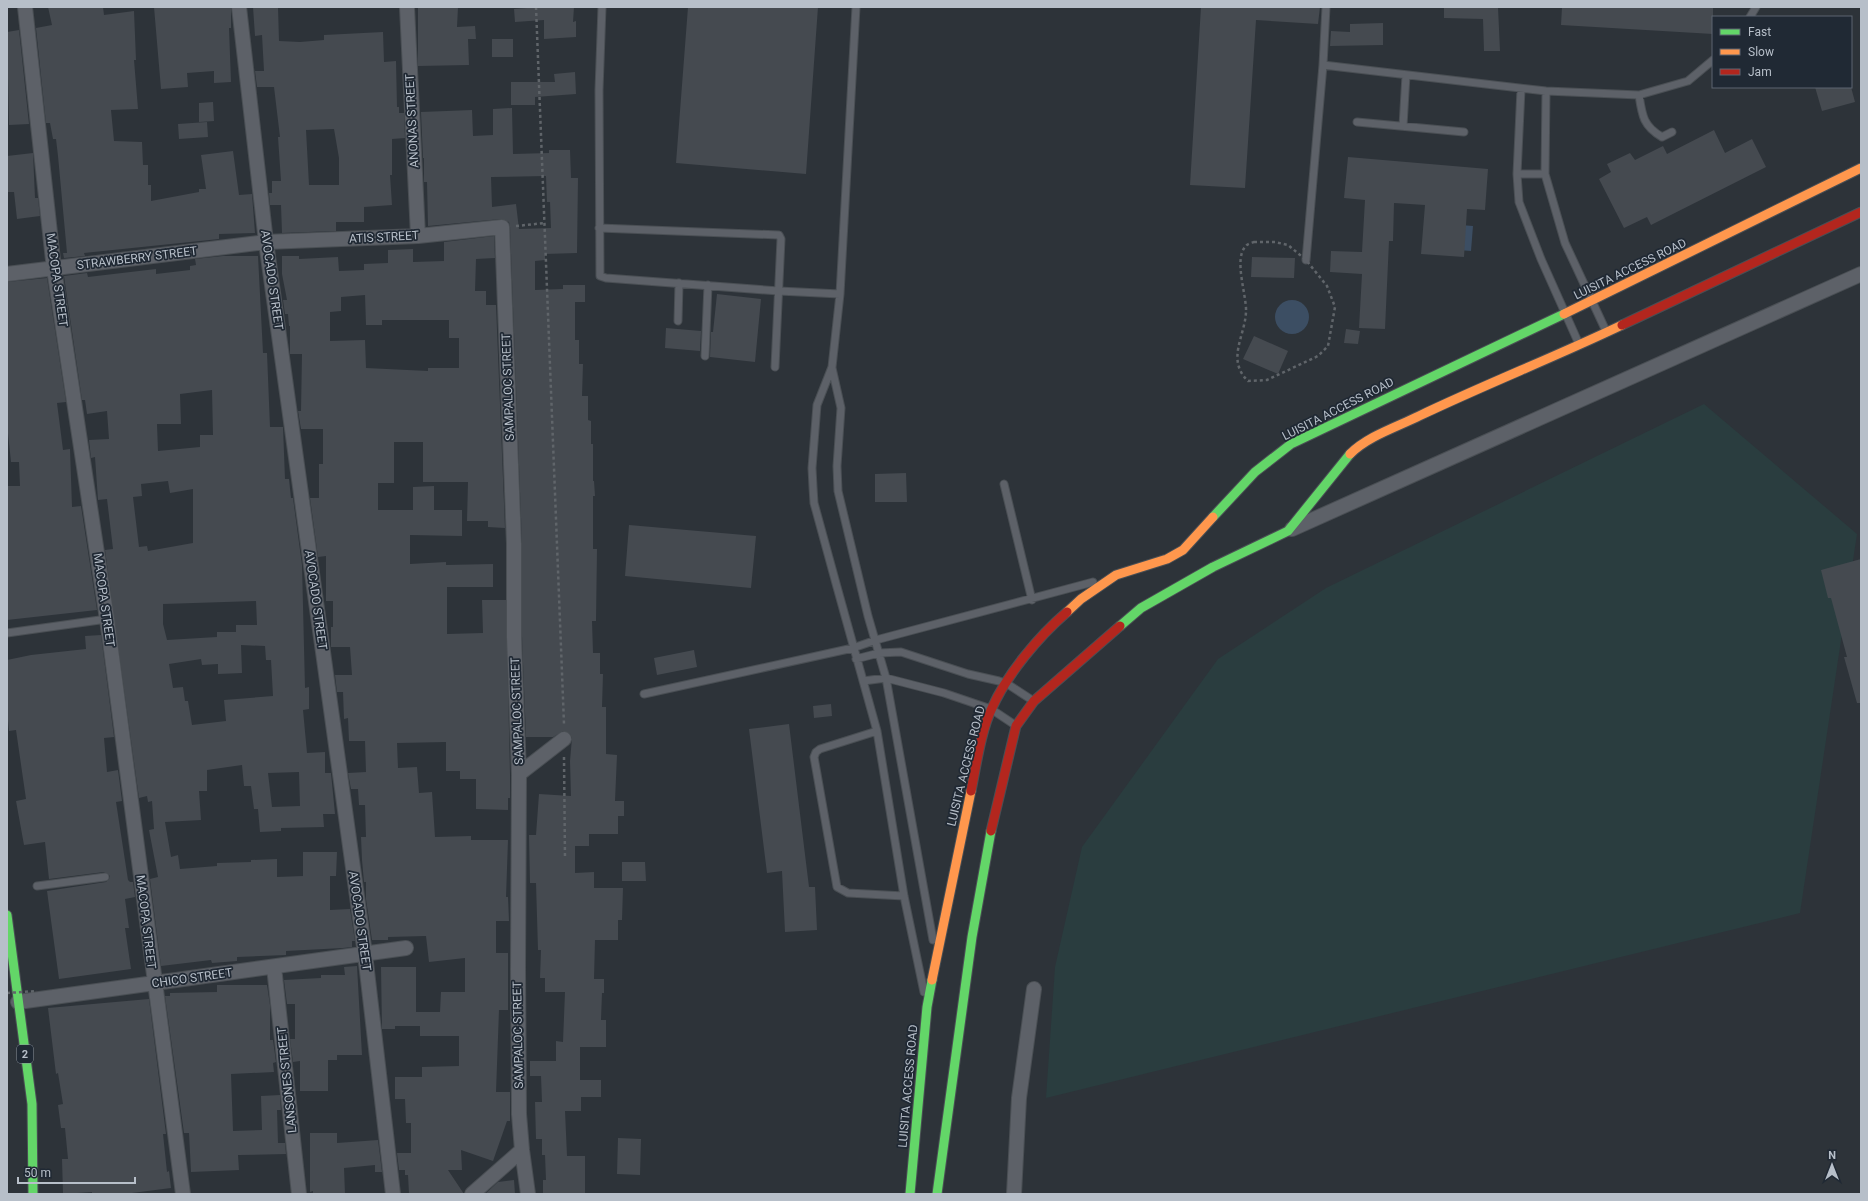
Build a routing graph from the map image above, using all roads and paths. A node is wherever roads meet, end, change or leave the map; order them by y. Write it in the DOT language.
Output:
graph roads {
  1 [pos="25,7"];
  2 [pos="239,7"];
  3 [pos="407,7"];
  4 [pos="536,7"];
  5 [pos="602,7"];
  6 [pos="856,7"];
  7 [pos="1326,7"];
  8 [pos="1756,7"];
  9 [pos="1751,16"];
  10 [pos="1712,61"];
  11 [pos="1323,66"];
  12 [pos="1406,75"];
  13 [pos="1522,88"];
  14 [pos="1546,91"];
  15 [pos="1638,95"];
  16 [pos="1357,122"];
  17 [pos="1403,126"];
  18 [pos="1464,132"];
  19 [pos="1672,132"];
  20 [pos="1861,168"];
  21 [pos="1517,174"];
  22 [pos="1545,174"];
  23 [pos="1861,212"];
  24 [pos="545,224"];
  25 [pos="502,227"];
  26 [pos="599,228"];
  27 [pos="418,236"];
  28 [pos="266,242"];
  29 [pos="1306,260"];
  30 [pos="54,269"];
  31 [pos="7,274"];
  32 [pos="1861,274"];
  33 [pos="679,283"];
  34 [pos="708,285"];
  35 [pos="779,291"];
  36 [pos="840,294"];
  37 [pos="1593,301"];
  38 [pos="1564,314"];
  39 [pos="678,321"];
  40 [pos="1607,333"];
  41 [pos="1580,345"];
  42 [pos="705,356"];
  43 [pos="775,367"];
  44 [pos="832,367"];
  45 [pos="1004,484"];
  46 [pos="1288,531"];
  47 [pos="1116,575"];
  48 [pos="1032,600"];
  49 [pos="107,619"];
  50 [pos="7,633"];
  51 [pos="876,640"];
  52 [pos="853,648"];
  53 [pos="879,653"];
  54 [pos="856,659"];
  55 [pos="886,678"];
  56 [pos="863,680"];
  57 [pos="1006,683"];
  58 [pos="644,694"];
  59 [pos="1034,702"];
  60 [pos="991,709"];
  61 [pos="1016,726"];
  62 [pos="877,731"];
  63 [pos="564,739"];
  64 [pos="519,774"];
  65 [pos="565,859"];
  66 [pos="105,877"];
  67 [pos="37,886"];
  68 [pos="904,896"];
  69 [pos="7,915"];
  70 [pos="9,944"];
  71 [pos="406,948"];
  72 [pos="365,954"];
  73 [pos="936,956"];
  74 [pos="274,967"];
  75 [pos="154,983"];
  76 [pos="1034,989"];
  77 [pos="37,991"];
  78 [pos="7,993"];
  79 [pos="18,1002"];
  80 [pos="927,1007"];
  81 [pos="522,1150"];
  82 [pos="33,1194"];
  83 [pos="183,1194"];
  84 [pos="299,1194"];
  85 [pos="393,1194"];
  86 [pos="472,1194"];
  87 [pos="528,1194"];
  88 [pos="910,1194"];
  89 [pos="937,1194"];
  90 [pos="1014,1194"];
  1 -- 30 [label="street, MACOPA STREET"];
  2 -- 28 [label="street, AVOCADO STREET"];
  3 -- 27 [label="street, ANONAS STREET"];
  4 -- 24 [label="path"];
  5 -- 26 [label="lane"];
  6 -- 36 [label="lane"];
  7 -- 11 [label="lane"];
  8 -- 9 [label="lane"];
  10 -- 15 [label="lane"];
  11 -- 12 [label="lane"];
  11 -- 29 [label="lane"];
  12 -- 13 [label="lane"];
  12 -- 17 [label="lane"];
  13 -- 14 [label="lane"];
  13 -- 21 [label="lane"];
  14 -- 15 [label="lane"];
  14 -- 22 [label="lane"];
  15 -- 19 [label="lane"];
  16 -- 17 [label="lane"];
  17 -- 18 [label="lane"];
  20 -- 37 [label="main road, LUISITA ACCESS ROAD"];
  21 -- 22 [label="lane"];
  21 -- 38 [label="lane"];
  22 -- 37 [label="lane"];
  23 -- 40 [label="main road"];
  24 -- 25 [label="path"];
  24 -- 63 [label="path"];
  25 -- 27 [label="street, ATIS STREET"];
  25 -- 64 [label="street, SAMPALOC STREET"];
  26 -- 33 [label="lane"];
  26 -- 35 [label="lane"];
  27 -- 28 [label="street, ATIS STREET"];
  28 -- 30 [label="street, STRAWBERRY STREET"];
  28 -- 72 [label="street, AVOCADO STREET"];
  29 -- 29 [label="path"];
  30 -- 31 [label="street, STRAWBERRY STREET"];
  30 -- 49 [label="street, MACOPA STREET"];
  32 -- 46 [label="street"];
  33 -- 34 [label="lane"];
  33 -- 39 [label="lane"];
  34 -- 35 [label="lane"];
  34 -- 42 [label="lane"];
  35 -- 36 [label="lane"];
  35 -- 43 [label="lane"];
  36 -- 44 [label="lane"];
  37 -- 38 [label="main road, LUISITA ACCESS ROAD"];
  37 -- 40 [label="lane"];
  38 -- 41 [label="lane"];
  38 -- 47 [label="main road, LUISITA ACCESS ROAD"];
  40 -- 41 [label="main road"];
  41 -- 46 [label="main road"];
  44 -- 51 [label="lane"];
  44 -- 52 [label="lane"];
  45 -- 48 [label="lane"];
  46 -- 59 [label="main road"];
  47 -- 48 [label="lane"];
  47 -- 57 [label="main road, LUISITA ACCESS ROAD"];
  48 -- 51 [label="lane"];
  49 -- 50 [label="lane"];
  49 -- 75 [label="street, MACOPA STREET"];
  51 -- 52 [label="lane"];
  51 -- 53 [label="lane"];
  52 -- 54 [label="lane"];
  52 -- 58 [label="lane"];
  53 -- 54 [label="lane"];
  53 -- 55 [label="lane"];
  53 -- 57 [label="lane"];
  54 -- 56 [label="lane"];
  55 -- 56 [label="lane"];
  55 -- 60 [label="lane"];
  55 -- 73 [label="lane"];
  56 -- 62 [label="lane"];
  57 -- 59 [label="lane"];
  57 -- 60 [label="main road, LUISITA ACCESS ROAD"];
  59 -- 61 [label="main road"];
  60 -- 61 [label="lane"];
  60 -- 73 [label="main road, LUISITA ACCESS ROAD"];
  61 -- 89 [label="main road"];
  62 -- 68 [label="lane"];
  62 -- 68 [label="lane"];
  63 -- 64 [label="street"];
  63 -- 65 [label="path"];
  64 -- 81 [label="street, SAMPALOC STREET"];
  66 -- 67 [label="lane"];
  68 -- 80 [label="lane"];
  69 -- 70 [label="main road, 2"];
  70 -- 79 [label="main road, 2"];
  71 -- 72 [label="street, CHICO STREET"];
  72 -- 74 [label="street, CHICO STREET"];
  72 -- 85 [label="street, AVOCADO STREET"];
  73 -- 80 [label="main road, LUISITA ACCESS ROAD"];
  74 -- 75 [label="street, CHICO STREET"];
  74 -- 84 [label="street, LANSONES STREET"];
  75 -- 79 [label="street, CHICO STREET"];
  75 -- 83 [label="street, MACOPA STREET"];
  76 -- 90 [label="street"];
  77 -- 78 [label="path, bridge"];
  79 -- 82 [label="main road, 2"];
  80 -- 88 [label="main road, LUISITA ACCESS ROAD"];
  81 -- 86 [label="street"];
  81 -- 87 [label="street, SAMPALOC STREET"];
}
